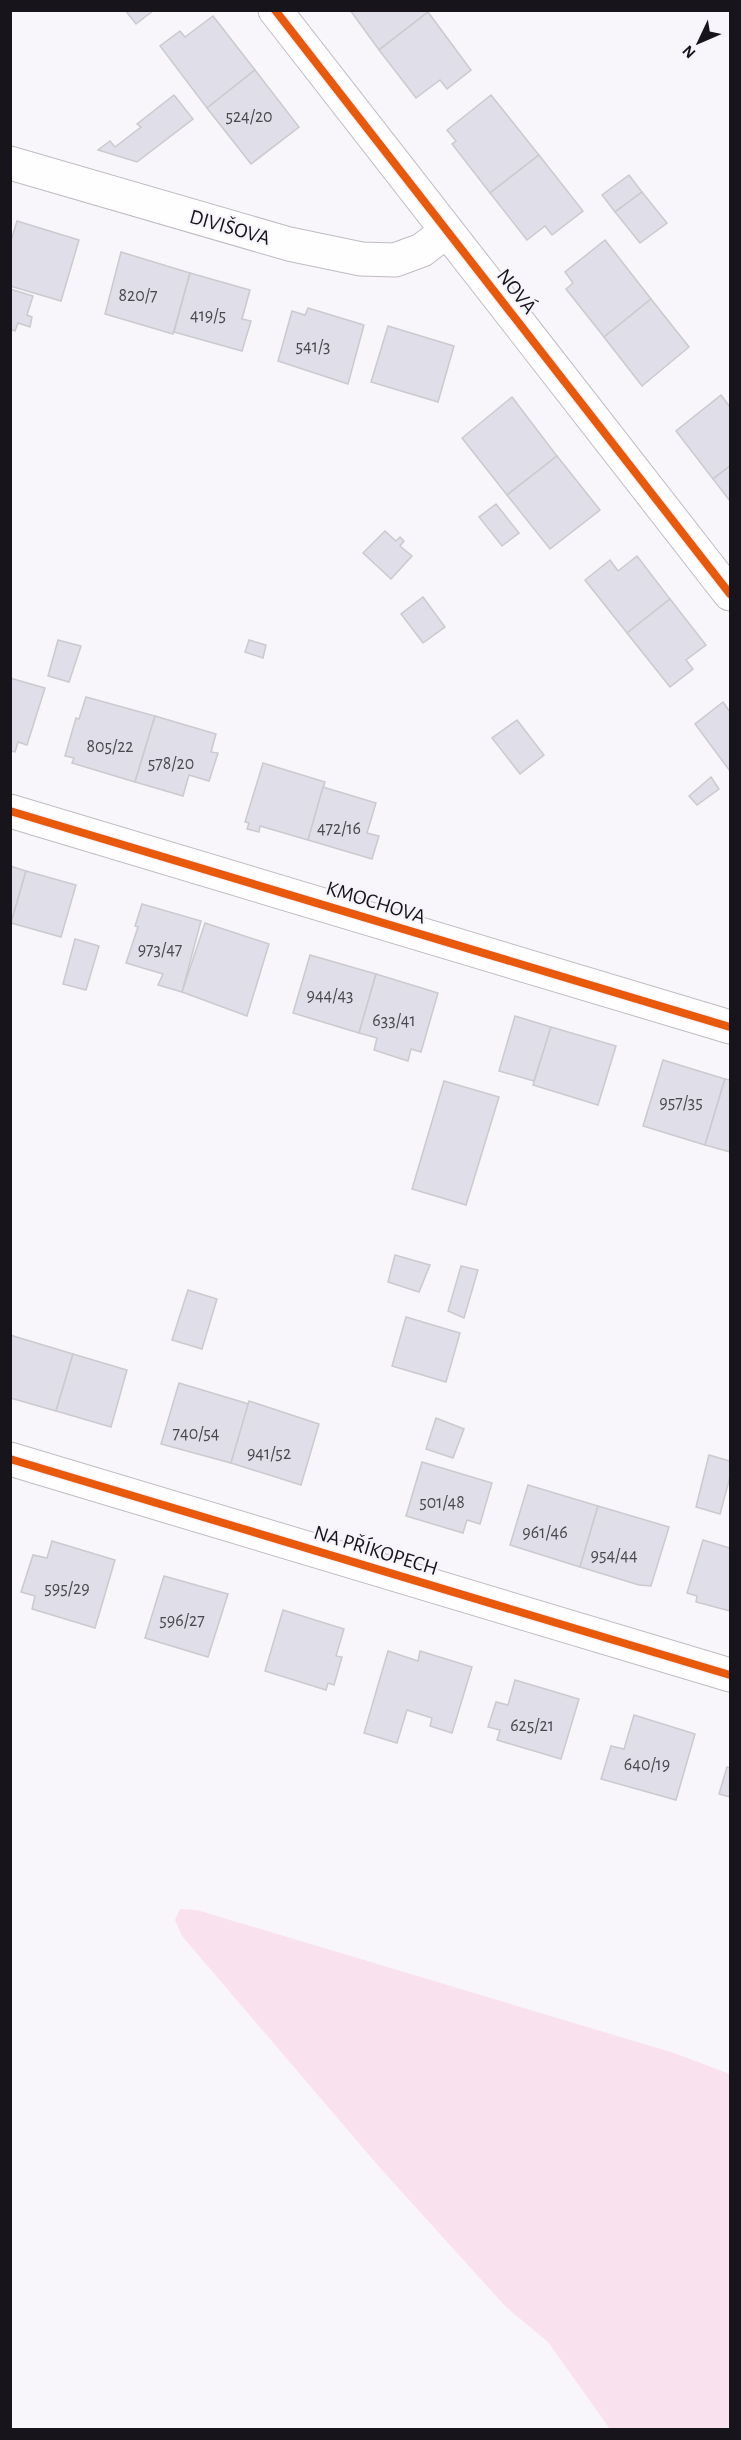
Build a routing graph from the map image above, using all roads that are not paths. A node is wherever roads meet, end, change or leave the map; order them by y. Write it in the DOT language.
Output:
graph roads {
  1 [pos="275,10"];
  2 [pos="10,163"];
  3 [pos="447,231"];
  4 [pos="730,594"];
  5 [pos="10,811"];
  6 [pos="730,1027"];
  7 [pos="10,1459"];
  8 [pos="730,1675"];
  1 -- 3 [label="street, NOVÁ"];
  2 -- 3 [label="street, DIVIŠOVA"];
  3 -- 4 [label="street, NOVÁ"];
  5 -- 6 [label="street, KMOCHOVA"];
  7 -- 8 [label="street, NA PŘÍKOPECH"];
}
